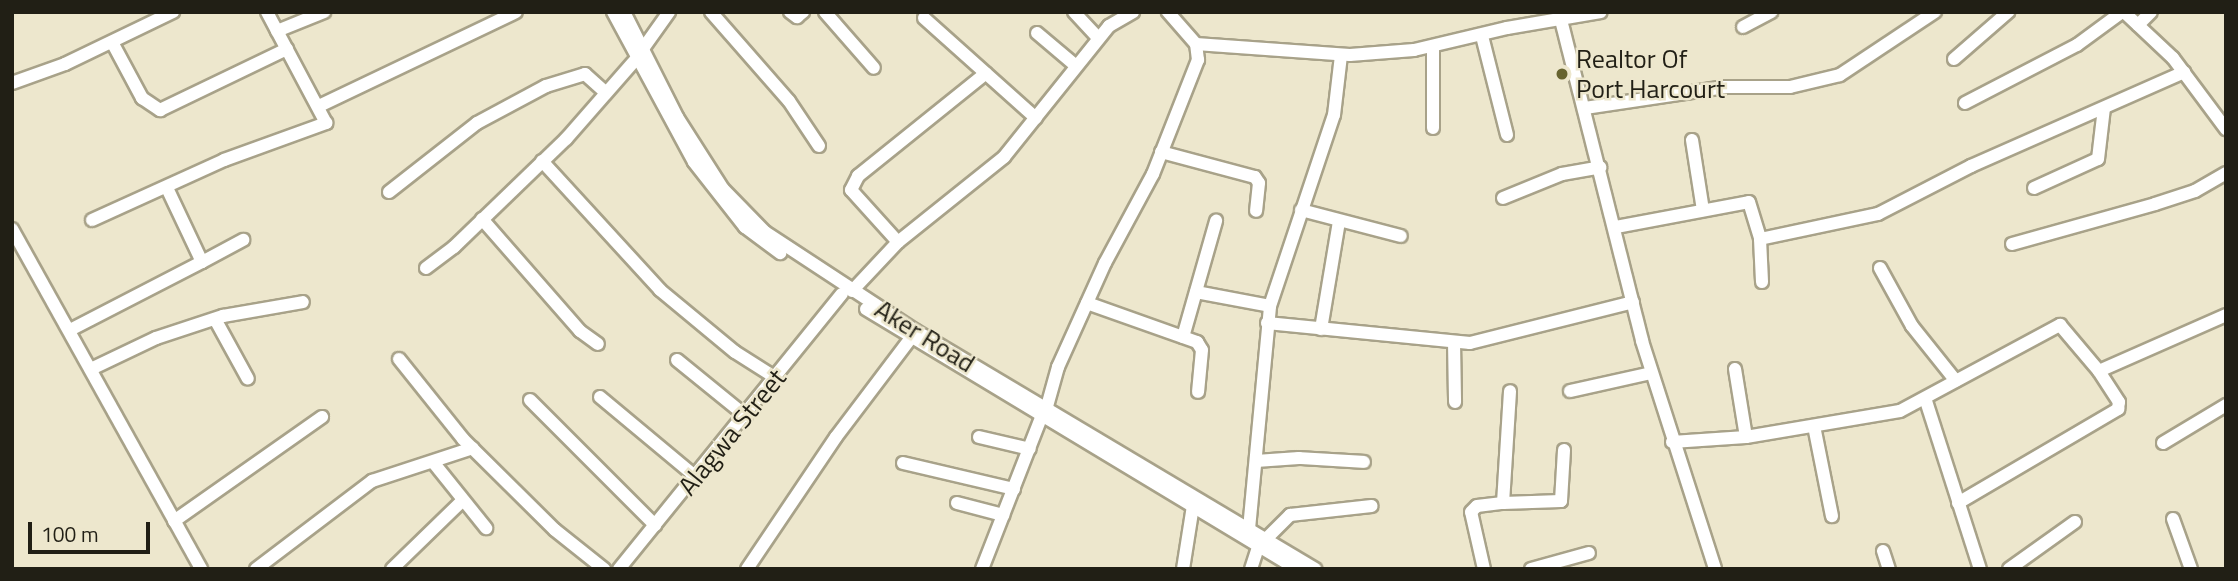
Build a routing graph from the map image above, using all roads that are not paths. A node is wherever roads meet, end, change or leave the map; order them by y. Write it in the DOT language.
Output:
graph roads {
  1 [pos="173,12"];
  2 [pos="267,12"];
  3 [pos="324,12"];
  4 [pos="516,12"];
  5 [pos="613,12"];
  6 [pos="624,12"];
  7 [pos="669,12"];
  8 [pos="711,12"];
  9 [pos="790,12"];
  10 [pos="803,12"];
  11 [pos="825,12"];
  12 [pos="1074,12"];
  13 [pos="1133,12"];
  14 [pos="1168,12"];
  15 [pos="1601,12"];
  16 [pos="1771,12"];
  17 [pos="1935,12"];
  18 [pos="2008,12"];
  19 [pos="2123,12"];
  20 [pos="2151,12"];
  21 [pos="1560,16"];
  22 [pos="924,18"];
  23 [pos="2138,25"];
  24 [pos="1743,27"];
  25 [pos="277,31"];
  26 [pos="1037,33"];
  27 [pos="1482,36"];
  28 [pos="1098,38"];
  29 [pos="111,42"];
  30 [pos="1196,44"];
  31 [pos="1433,46"];
  32 [pos="287,49"];
  33 [pos="639,55"];
  34 [pos="1341,55"];
  35 [pos="1954,59"];
  36 [pos="1076,66"];
  37 [pos="874,68"];
  38 [pos="2185,72"];
  39 [pos="986,73"];
  40 [pos="12,83"];
  41 [pos="606,92"];
  42 [pos="1965,103"];
  43 [pos="319,106"];
  44 [pos="1585,108"];
  45 [pos="2104,108"];
  46 [pos="1036,118"];
  47 [pos="2224,120"];
  48 [pos="1433,128"];
  49 [pos="1507,135"];
  50 [pos="1692,140"];
  51 [pos="819,146"];
  52 [pos="1161,152"];
  53 [pos="542,161"];
  54 [pos="1600,167"];
  55 [pos="2226,173"];
  56 [pos="167,188"];
  57 [pos="2034,188"];
  58 [pos="389,192"];
  59 [pos="1503,198"];
  60 [pos="1301,210"];
  61 [pos="1703,210"];
  62 [pos="1256,211"];
  63 [pos="482,219"];
  64 [pos="92,220"];
  65 [pos="1216,221"];
  66 [pos="1339,222"];
  67 [pos="1616,227"];
  68 [pos="12,229"];
  69 [pos="1401,236"];
  70 [pos="1760,239"];
  71 [pos="243,240"];
  72 [pos="898,242"];
  73 [pos="2012,244"];
  74 [pos="202,262"];
  75 [pos="426,268"];
  76 [pos="1880,268"];
  77 [pos="1762,282"];
  78 [pos="847,292"];
  79 [pos="1196,292"];
  80 [pos="303,302"];
  81 [pos="1633,302"];
  82 [pos="1087,303"];
  83 [pos="1270,306"];
  84 [pos="2226,315"];
  85 [pos="215,319"];
  86 [pos="1267,323"];
  87 [pos="1321,329"];
  88 [pos="70,330"];
  89 [pos="1183,337"];
  90 [pos="911,338"];
  91 [pos="1454,342"];
  92 [pos="598,344"];
  93 [pos="400,359"];
  94 [pos="677,360"];
  95 [pos="91,369"];
  96 [pos="1735,369"];
  97 [pos="2099,371"];
  98 [pos="1651,373"];
  99 [pos="248,379"];
  100 [pos="776,379"];
  101 [pos="1956,381"];
  102 [pos="1510,391"];
  103 [pos="1570,391"];
  104 [pos="1198,392"];
  105 [pos="600,397"];
  106 [pos="530,400"];
  107 [pos="1926,401"];
  108 [pos="1455,402"];
  109 [pos="2226,405"];
  110 [pos="1044,414"];
  111 [pos="746,416"];
  112 [pos="322,418"];
  113 [pos="1814,426"];
  114 [pos="979,437"];
  115 [pos="1746,437"];
  116 [pos="1672,442"];
  117 [pos="2163,443"];
  118 [pos="473,448"];
  119 [pos="1030,449"];
  120 [pos="1564,450"];
  121 [pos="1256,460"];
  122 [pos="433,462"];
  123 [pos="1364,462"];
  124 [pos="902,463"];
  125 [pos="696,477"];
  126 [pos="1014,489"];
  127 [pos="462,501"];
  128 [pos="957,503"];
  129 [pos="1503,503"];
  130 [pos="1958,503"];
  131 [pos="1193,506"];
  132 [pos="1372,506"];
  133 [pos="1003,515"];
  134 [pos="1832,516"];
  135 [pos="2173,519"];
  136 [pos="174,521"];
  137 [pos="2075,522"];
  138 [pos="655,525"];
  139 [pos="486,528"];
  140 [pos="1249,529"];
  141 [pos="1263,541"];
  142 [pos="1883,551"];
  143 [pos="1589,553"];
  144 [pos="400,566"];
  145 [pos="1307,568"];
  146 [pos="201,569"];
  147 [pos="256,569"];
  148 [pos="604,569"];
  149 [pos="619,569"];
  150 [pos="747,569"];
  151 [pos="982,569"];
  152 [pos="1183,569"];
  153 [pos="1251,569"];
  154 [pos="1484,569"];
  155 [pos="1531,569"];
  156 [pos="1715,569"];
  157 [pos="1889,569"];
  158 [pos="1980,569"];
  159 [pos="2009,569"];
  160 [pos="2191,569"];
  1 -- 29 [label="street"];
  2 -- 25 [label="street"];
  3 -- 25 [label="street"];
  4 -- 43 [label="street"];
  5 -- 33 [label="street, Aker Road"];
  6 -- 33 [label="street, Aker Road"];
  7 -- 33 [label="street"];
  8 -- 51 [label="street"];
  9 -- 10 [label="street"];
  11 -- 37 [label="street"];
  12 -- 28 [label="street"];
  13 -- 28 [label="street, Alagwa Street"];
  14 -- 30 [label="street"];
  15 -- 21 [label="street"];
  16 -- 24 [label="street"];
  17 -- 44 [label="street"];
  18 -- 35 [label="street"];
  19 -- 23 [label="street"];
  19 -- 42 [label="street"];
  20 -- 23 [label="street"];
  21 -- 27 [label="street"];
  21 -- 44 [label="street"];
  22 -- 39 [label="street"];
  23 -- 38 [label="street"];
  25 -- 32 [label="street"];
  26 -- 36 [label="street"];
  27 -- 31 [label="street"];
  27 -- 49 [label="street"];
  28 -- 36 [label="street, Alagwa Street"];
  29 -- 32 [label="street"];
  29 -- 40 [label="street"];
  30 -- 34 [label="street"];
  30 -- 52 [label="street"];
  31 -- 34 [label="street"];
  31 -- 48 [label="street"];
  32 -- 43 [label="street"];
  33 -- 41 [label="street"];
  33 -- 78 [label="street, Aker Road"];
  34 -- 60 [label="street"];
  36 -- 46 [label="street, Alagwa Street"];
  38 -- 45 [label="street"];
  38 -- 47 [label="street"];
  39 -- 46 [label="street"];
  39 -- 72 [label="street"];
  41 -- 53 [label="street"];
  41 -- 58 [label="street"];
  43 -- 56 [label="street"];
  44 -- 54 [label="street"];
  45 -- 57 [label="street"];
  45 -- 70 [label="street"];
  46 -- 72 [label="street, Alagwa Street"];
  50 -- 61 [label="street"];
  52 -- 62 [label="street"];
  52 -- 82 [label="street"];
  53 -- 63 [label="street"];
  53 -- 100 [label="street"];
  54 -- 59 [label="street"];
  54 -- 67 [label="street"];
  55 -- 73 [label="street"];
  56 -- 64 [label="street"];
  56 -- 74 [label="street"];
  60 -- 66 [label="street"];
  60 -- 83 [label="street"];
  61 -- 67 [label="street"];
  61 -- 70 [label="street"];
  63 -- 75 [label="street"];
  63 -- 92 [label="street"];
  65 -- 79 [label="street"];
  66 -- 69 [label="street"];
  66 -- 87 [label="street"];
  67 -- 81 [label="street"];
  68 -- 88 [label="street"];
  70 -- 77 [label="street"];
  71 -- 74 [label="street"];
  72 -- 78 [label="street, Alagwa Street"];
  74 -- 88 [label="street"];
  76 -- 101 [label="street"];
  78 -- 90 [label="street, Aker Road"];
  78 -- 100 [label="street, Alagwa Street"];
  78 -- 110 [label="street, Aker Road"];
  79 -- 83 [label="street"];
  79 -- 89 [label="street"];
  80 -- 85 [label="street"];
  81 -- 91 [label="street"];
  81 -- 98 [label="street"];
  82 -- 89 [label="street"];
  82 -- 110 [label="street"];
  83 -- 86 [label="street"];
  84 -- 97 [label="street"];
  85 -- 95 [label="street"];
  85 -- 99 [label="street"];
  86 -- 87 [label="street"];
  86 -- 121 [label="street"];
  87 -- 91 [label="street"];
  88 -- 95 [label="street"];
  89 -- 104 [label="street"];
  90 -- 110 [label="street, Aker Road"];
  90 -- 150 [label="street"];
  91 -- 108 [label="street"];
  93 -- 118 [label="street"];
  94 -- 111 [label="street"];
  95 -- 136 [label="street"];
  96 -- 115 [label="street"];
  97 -- 101 [label="street"];
  97 -- 130 [label="street"];
  98 -- 103 [label="street"];
  98 -- 116 [label="street"];
  100 -- 111 [label="street, Alagwa Street"];
  101 -- 107 [label="street"];
  102 -- 129 [label="street"];
  105 -- 125 [label="street"];
  106 -- 138 [label="street"];
  107 -- 113 [label="street"];
  107 -- 130 [label="street"];
  109 -- 117 [label="street"];
  110 -- 119 [label="street"];
  110 -- 131 [label="street, Aker Road"];
  110 -- 140 [label="street, Aker Road"];
  111 -- 125 [label="street, Alagwa Street"];
  112 -- 136 [label="street"];
  113 -- 115 [label="street"];
  113 -- 134 [label="street"];
  114 -- 119 [label="street"];
  115 -- 116 [label="street"];
  116 -- 156 [label="street"];
  118 -- 122 [label="street"];
  118 -- 148 [label="street"];
  119 -- 126 [label="street"];
  120 -- 129 [label="street"];
  121 -- 123 [label="street"];
  121 -- 140 [label="street"];
  122 -- 127 [label="street"];
  122 -- 147 [label="street"];
  124 -- 126 [label="street"];
  125 -- 138 [label="street, Alagwa Street"];
  126 -- 133 [label="street"];
  127 -- 139 [label="street"];
  127 -- 144 [label="street"];
  128 -- 133 [label="street"];
  129 -- 154 [label="street"];
  130 -- 158 [label="street"];
  131 -- 141 [label="street, Aker Road"];
  131 -- 152 [label="street"];
  132 -- 141 [label="street"];
  133 -- 151 [label="street"];
  135 -- 160 [label="street"];
  136 -- 146 [label="street"];
  137 -- 159 [label="street"];
  138 -- 149 [label="street, Alagwa Street"];
  140 -- 141 [label="street, Aker Road"];
  141 -- 145 [label="street, Aker Road"];
  141 -- 153 [label="street"];
  142 -- 157 [label="street"];
  143 -- 155 [label="street"];
}
